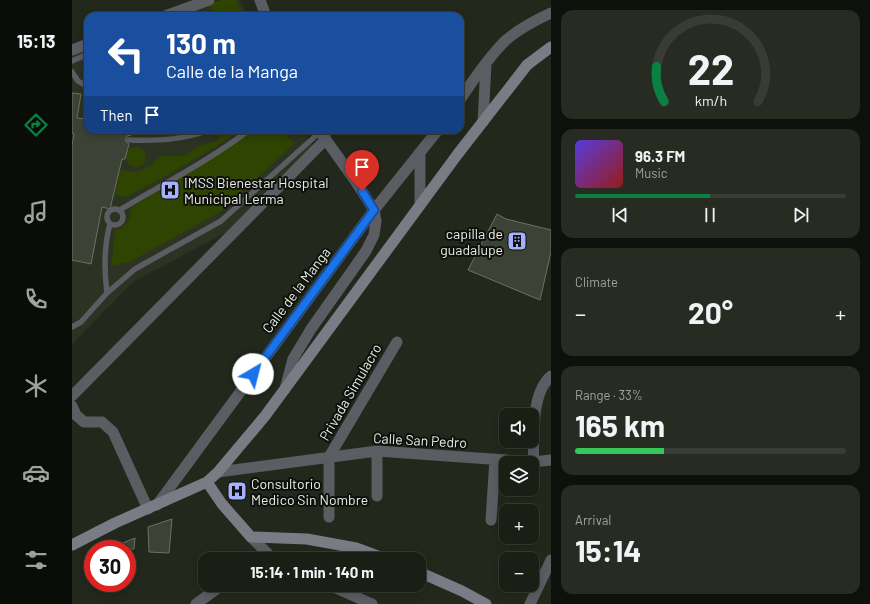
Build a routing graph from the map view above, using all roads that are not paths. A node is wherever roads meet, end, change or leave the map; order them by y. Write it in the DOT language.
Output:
graph roads {
  1 [pos="209,0"];
  2 [pos="260,0"];
  3 [pos="176,12"];
  4 [pos="264,12"];
  5 [pos="551,13"];
  6 [pos="84,46"];
  7 [pos="551,47"];
  8 [pos="72,50"];
  9 [pos="84,56"];
  10 [pos="72,61"];
  11 [pos="486,64"];
  12 [pos="72,72"];
  13 [pos="84,85"];
  14 [pos="464,94"];
  15 [pos="483,122"];
  16 [pos="196,134"];
  17 [pos="243,134"];
  18 [pos="322,134"];
  19 [pos="435,134"];
  20 [pos="129,140"];
  21 [pos="420,152"];
  22 [pos="420,205"];
  23 [pos="120,210"];
  24 [pos="374,210"];
  25 [pos="110,224"];
  26 [pos="107,293"];
  27 [pos="72,327"];
  28 [pos="397,342"];
  29 [pos="551,376"];
  30 [pos="285,390"];
  31 [pos="72,396"];
  32 [pos="72,406"];
  33 [pos="377,451"];
  34 [pos="533,456"];
  35 [pos="329,457"];
  36 [pos="495,459"];
  37 [pos="499,459"];
  38 [pos="551,460"];
  39 [pos="539,461"];
  40 [pos="218,472"];
  41 [pos="207,482"];
  42 [pos="377,496"];
  43 [pos="152,507"];
  44 [pos="329,517"];
  45 [pos="491,520"];
  46 [pos="251,537"];
  47 [pos="72,545"];
  48 [pos="264,552"];
  49 [pos="367,552"];
  50 [pos="551,560"];
  51 [pos="426,575"];
  52 [pos="212,592"];
  53 [pos="345,592"];
  54 [pos="196,604"];
  55 [pos="372,604"];
  56 [pos="486,604"];
  57 [pos="530,604"];
  1 -- 3 [label="street"];
  2 -- 4 [label="street"];
  5 -- 11 [label="street"];
  6 -- 8 [label="street"];
  7 -- 15 [label="main road"];
  9 -- 10 [label="lane"];
  11 -- 14 [label="street"];
  11 -- 15 [label="street"];
  12 -- 13 [label="lane"];
  15 -- 22 [label="main road"];
  16 -- 20 [label="lane"];
  17 -- 23 [label="lane"];
  18 -- 24 [label="street"];
  18 -- 26 [label="lane"];
  18 -- 31 [label="street"];
  19 -- 21 [label="street, Calle de la Manga"];
  21 -- 22 [label="street"];
  21 -- 24 [label="street, Calle de la Manga"];
  22 -- 30 [label="main road"];
  23 -- 25 [label="lane"];
  23 -- 25 [label="lane"];
  24 -- 30 [label="street"];
  24 -- 43 [label="street, Calle de la Manga"];
  25 -- 26 [label="lane"];
  26 -- 27 [label="lane"];
  28 -- 35 [label="street, Privada Simulacro"];
  29 -- 34 [label="street"];
  30 -- 40 [label="main road"];
  32 -- 43 [label="street"];
  33 -- 35 [label="street, Calle San Pedro"];
  33 -- 36 [label="street, Calle San Pedro"];
  33 -- 42 [label="street"];
  35 -- 40 [label="street, Calle San Pedro"];
  35 -- 44 [label="street"];
  36 -- 37 [label="street, Calle San Pedro"];
  36 -- 45 [label="street"];
  38 -- 39 [label="street, Calle San Pedro"];
  40 -- 41 [label="main road"];
  41 -- 43 [label="main road"];
  41 -- 46 [label="main road"];
  43 -- 47 [label="main road"];
  46 -- 48 [label="street"];
  46 -- 49 [label="main road"];
  50 -- 57 [label="street"];
  51 -- 56 [label="main road"];
  52 -- 54 [label="street"];
  53 -- 55 [label="street"];
}
